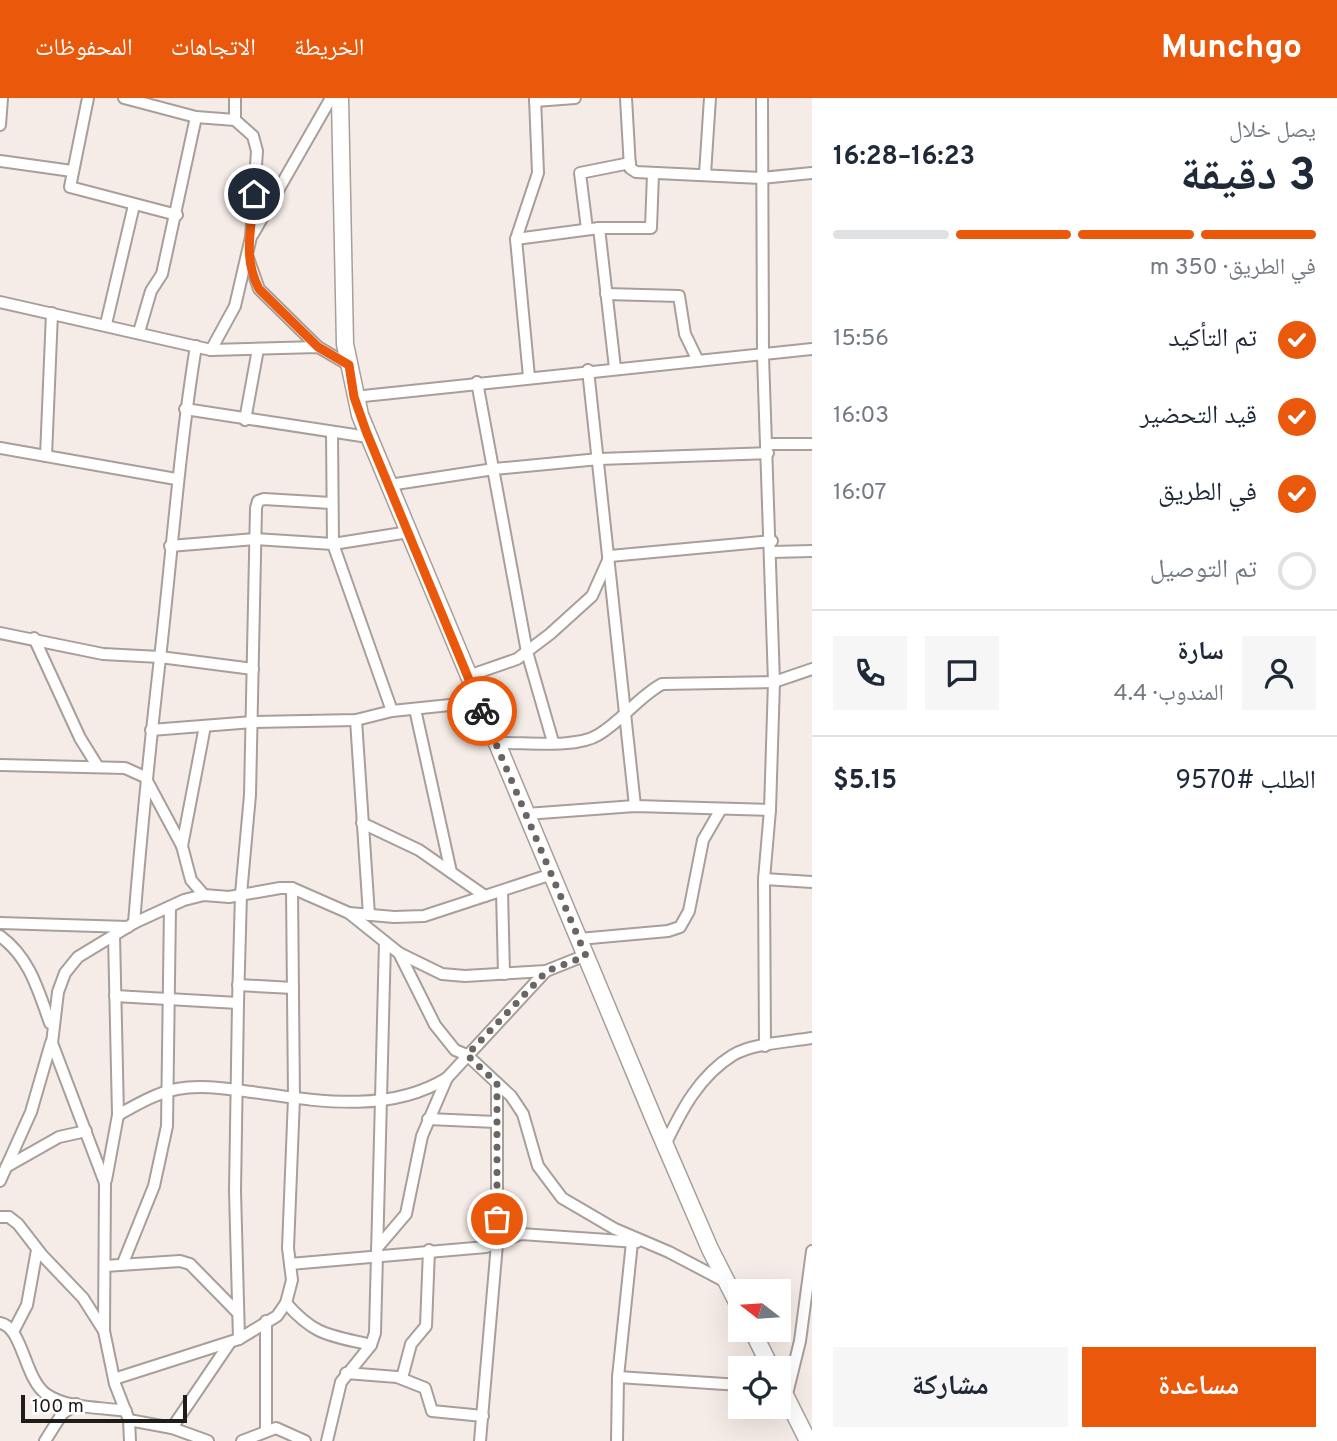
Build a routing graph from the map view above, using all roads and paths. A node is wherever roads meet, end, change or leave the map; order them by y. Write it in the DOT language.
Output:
graph roads {
  1 [pos="2,98"];
  2 [pos="88,98"];
  3 [pos="124,98"];
  4 [pos="235,98"];
  5 [pos="331,98"];
  6 [pos="340,98"];
  7 [pos="575,98"];
  8 [pos="626,98"];
  9 [pos="710,98"];
  10 [pos="762,98"];
  11 [pos="535,100"];
  12 [pos="149,101"];
  13 [pos="196,117"];
  14 [pos="235,120"];
  15 [pos="0,125"];
  16 [pos="0,161"];
  17 [pos="630,163"];
  18 [pos="72,171"];
  19 [pos="812,173"];
  20 [pos="653,174"];
  21 [pos="705,174"];
  22 [pos="761,178"];
  23 [pos="134,205"];
  24 [pos="177,215"];
  25 [pos="599,228"];
  26 [pos="587,229"];
  27 [pos="251,237"];
  28 [pos="516,239"];
  29 [pos="247,256"];
  30 [pos="606,295"];
  31 [pos="0,302"];
  32 [pos="52,313"];
  33 [pos="106,324"];
  34 [pos="139,332"];
  35 [pos="196,346"];
  36 [pos="318,347"];
  37 [pos="258,349"];
  38 [pos="812,349"];
  39 [pos="211,350"];
  40 [pos="764,356"];
  41 [pos="698,361"];
  42 [pos="349,365"];
  43 [pos="615,368"];
  44 [pos="588,370"];
  45 [pos="529,377"];
  46 [pos="477,382"];
  47 [pos="354,397"];
  48 [pos="185,409"];
  49 [pos="245,420"];
  50 [pos="332,432"];
  51 [pos="368,437"];
  52 [pos="812,444"];
  53 [pos="0,448"];
  54 [pos="768,448"];
  55 [pos="46,456"];
  56 [pos="598,459"];
  57 [pos="494,469"];
  58 [pos="176,479"];
  59 [pos="389,485"];
  60 [pos="331,503"];
  61 [pos="409,532"];
  62 [pos="255,539"];
  63 [pos="333,544"];
  64 [pos="170,546"];
  65 [pos="772,547"];
  66 [pos="812,551"];
  67 [pos="610,556"];
  68 [pos="0,633"];
  69 [pos="34,638"];
  70 [pos="527,652"];
  71 [pos="160,657"];
  72 [pos="253,669"];
  73 [pos="812,669"];
  74 [pos="468,676"];
  75 [pos="774,682"];
  76 [pos="478,702"];
  77 [pos="415,709"];
  78 [pos="392,711"];
  79 [pos="625,712"];
  80 [pos="356,720"];
  81 [pos="253,722"];
  82 [pos="205,726"];
  83 [pos="151,730"];
  84 [pos="554,742"];
  85 [pos="496,743"];
  86 [pos="0,765"];
  87 [pos="98,767"];
  88 [pos="145,778"];
  89 [pos="635,806"];
  90 [pos="721,809"];
  91 [pos="770,810"];
  92 [pos="526,814"];
  93 [pos="362,823"];
  94 [pos="183,846"];
  95 [pos="451,872"];
  96 [pos="552,874"];
  97 [pos="764,878"];
  98 [pos="812,882"];
  99 [pos="292,888"];
  100 [pos="502,891"];
  101 [pos="242,894"];
  102 [pos="204,895"];
  103 [pos="485,896"];
  104 [pos="170,907"];
  105 [pos="349,913"];
  106 [pos="369,915"];
  107 [pos="0,923"];
  108 [pos="131,925"];
  109 [pos="114,935"];
  110 [pos="0,936"];
  111 [pos="579,939"];
  112 [pos="385,942"];
  113 [pos="399,953"];
  114 [pos="586,956"];
  115 [pos="547,971"];
  116 [pos="504,974"];
  117 [pos="238,985"];
  118 [pos="293,988"];
  119 [pos="116,996"];
  120 [pos="168,1000"];
  121 [pos="237,1003"];
  122 [pos="52,1029"];
  123 [pos="812,1038"];
  124 [pos="52,1043"];
  125 [pos="765,1046"];
  126 [pos="467,1055"];
  127 [pos="447,1078"];
  128 [pos="497,1083"];
  129 [pos="236,1090"];
  130 [pos="166,1092"];
  131 [pos="294,1098"];
  132 [pos="381,1100"];
  133 [pos="118,1115"];
  134 [pos="428,1119"];
  135 [pos="496,1122"];
  136 [pos="86,1131"];
  137 [pos="665,1145"];
  138 [pos="6,1167"];
  139 [pos="0,1181"];
  140 [pos="105,1183"];
  141 [pos="0,1217"];
  142 [pos="632,1242"];
  143 [pos="646,1243"];
  144 [pos="497,1244"];
  145 [pos="37,1250"];
  146 [pos="429,1250"];
  147 [pos="812,1251"];
  148 [pos="377,1252"];
  149 [pos="122,1264"];
  150 [pos="290,1264"];
  151 [pos="105,1266"];
  152 [pos="728,1284"];
  153 [pos="286,1303"];
  154 [pos="237,1312"];
  155 [pos="266,1321"];
  156 [pos="0,1323"];
  157 [pos="14,1331"];
  158 [pos="104,1331"];
  159 [pos="800,1341"];
  160 [pos="234,1342"];
  161 [pos="812,1343"];
  162 [pos="371,1345"];
  163 [pos="791,1364"];
  164 [pos="345,1373"];
  165 [pos="618,1377"];
  166 [pos="402,1378"];
  167 [pos="114,1379"];
  168 [pos="728,1384"];
  169 [pos="76,1404"];
  170 [pos="791,1408"];
  171 [pos="128,1415"];
  172 [pos="482,1416"];
  173 [pos="172,1428"];
  174 [pos="266,1431"];
  175 [pos="45,1441"];
  176 [pos="130,1441"];
  177 [pos="208,1441"];
  178 [pos="242,1441"];
  179 [pos="305,1441"];
  180 [pos="327,1441"];
  181 [pos="480,1441"];
  182 [pos="617,1441"];
  183 [pos="808,1441"];
  1 -- 15 [label="street"];
  2 -- 18 [label="street"];
  3 -- 12 [label="street"];
  4 -- 14 [label="street"];
  5 -- 27 [label="street"];
  6 -- 42 [label="street"];
  7 -- 11 [label="street"];
  8 -- 17 [label="street"];
  9 -- 21 [label="street"];
  10 -- 22 [label="street"];
  11 -- 28 [label="street"];
  12 -- 13 [label="street"];
  13 -- 14 [label="street"];
  13 -- 24 [label="street"];
  14 -- 27 [label="street"];
  16 -- 18 [label="street"];
  17 -- 20 [label="street"];
  17 -- 26 [label="street"];
  18 -- 23 [label="street"];
  19 -- 22 [label="street"];
  20 -- 21 [label="street"];
  20 -- 25 [label="street"];
  21 -- 22 [label="street"];
  22 -- 40 [label="street"];
  23 -- 24 [label="street"];
  23 -- 33 [label="street"];
  24 -- 34 [label="street"];
  25 -- 26 [label="street"];
  25 -- 30 [label="street"];
  26 -- 28 [label="street"];
  27 -- 29 [label="street"];
  28 -- 45 [label="street"];
  29 -- 36 [label="street"];
  29 -- 39 [label="street"];
  30 -- 41 [label="street"];
  30 -- 43 [label="street"];
  31 -- 32 [label="street"];
  32 -- 33 [label="street"];
  32 -- 55 [label="street"];
  33 -- 34 [label="street"];
  34 -- 35 [label="street"];
  35 -- 39 [label="street"];
  35 -- 48 [label="street"];
  36 -- 37 [label="street"];
  36 -- 42 [label="street"];
  37 -- 39 [label="street"];
  37 -- 49 [label="street"];
  38 -- 40 [label="street"];
  40 -- 41 [label="street"];
  40 -- 54 [label="street"];
  41 -- 43 [label="street"];
  42 -- 47 [label="street"];
  43 -- 44 [label="street"];
  44 -- 45 [label="street"];
  44 -- 56 [label="street"];
  45 -- 46 [label="street"];
  46 -- 47 [label="street"];
  46 -- 57 [label="street"];
  47 -- 51 [label="street"];
  48 -- 49 [label="street"];
  48 -- 58 [label="street"];
  49 -- 50 [label="street"];
  50 -- 51 [label="street"];
  50 -- 60 [label="street"];
  51 -- 59 [label="street"];
  52 -- 54 [label="street"];
  53 -- 55 [label="street"];
  54 -- 56 [label="street"];
  54 -- 65 [label="street"];
  55 -- 58 [label="street"];
  56 -- 57 [label="street"];
  56 -- 67 [label="street"];
  57 -- 59 [label="street"];
  57 -- 70 [label="street"];
  58 -- 64 [label="street"];
  59 -- 61 [label="street"];
  60 -- 62 [label="street"];
  60 -- 63 [label="street"];
  61 -- 63 [label="street"];
  61 -- 74 [label="street"];
  62 -- 63 [label="street"];
  62 -- 64 [label="street"];
  62 -- 72 [label="street"];
  63 -- 78 [label="street"];
  64 -- 71 [label="street"];
  65 -- 66 [label="street"];
  65 -- 67 [label="street"];
  65 -- 75 [label="street"];
  67 -- 70 [label="street"];
  67 -- 79 [label="street"];
  68 -- 69 [label="street"];
  69 -- 71 [label="street"];
  69 -- 87 [label="street"];
  70 -- 74 [label="street"];
  70 -- 84 [label="street"];
  71 -- 72 [label="street"];
  71 -- 83 [label="street"];
  72 -- 81 [label="street"];
  73 -- 75 [label="street"];
  74 -- 76 [label="street"];
  75 -- 79 [label="street"];
  75 -- 91 [label="street"];
  76 -- 77 [label="street"];
  76 -- 85 [label="street"];
  77 -- 78 [label="street"];
  77 -- 95 [label="street"];
  78 -- 80 [label="street"];
  79 -- 84 [label="street"];
  79 -- 89 [label="street"];
  80 -- 81 [label="street"];
  80 -- 93 [label="street"];
  81 -- 82 [label="street"];
  81 -- 101 [label="street"];
  82 -- 83 [label="street"];
  82 -- 94 [label="street"];
  83 -- 88 [label="street"];
  84 -- 85 [label="street"];
  85 -- 92 [label="street"];
  86 -- 87 [label="street"];
  87 -- 88 [label="street"];
  88 -- 94 [label="street"];
  88 -- 108 [label="street"];
  89 -- 90 [label="street"];
  89 -- 92 [label="street"];
  90 -- 91 [label="street"];
  90 -- 111 [label="street"];
  91 -- 97 [label="street"];
  92 -- 96 [label="street"];
  93 -- 95 [label="street"];
  93 -- 106 [label="street"];
  94 -- 102 [label="street"];
  95 -- 103 [label="street"];
  96 -- 100 [label="street"];
  96 -- 111 [label="street"];
  97 -- 98 [label="street"];
  97 -- 125 [label="street"];
  99 -- 101 [label="street"];
  99 -- 105 [label="street"];
  99 -- 118 [label="street"];
  100 -- 103 [label="street"];
  100 -- 116 [label="street"];
  101 -- 102 [label="street"];
  101 -- 117 [label="street"];
  102 -- 104 [label="street"];
  103 -- 106 [label="street"];
  104 -- 108 [label="street"];
  104 -- 120 [label="street"];
  105 -- 106 [label="street"];
  105 -- 112 [label="street"];
  107 -- 108 [label="street"];
  108 -- 109 [label="street"];
  109 -- 119 [label="street"];
  109 -- 122 [label="street"];
  110 -- 122 [label="street"];
  111 -- 114 [label="street"];
  112 -- 113 [label="street"];
  112 -- 132 [label="street"];
  113 -- 116 [label="street"];
  113 -- 126 [label="street"];
  114 -- 115 [label="street"];
  114 -- 137 [label="street"];
  115 -- 116 [label="street"];
  115 -- 126 [label="street"];
  117 -- 118 [label="street"];
  117 -- 121 [label="street"];
  118 -- 131 [label="street"];
  119 -- 120 [label="street"];
  119 -- 133 [label="street"];
  120 -- 121 [label="street"];
  120 -- 130 [label="street"];
  121 -- 129 [label="street"];
  122 -- 124 [label="street"];
  123 -- 125 [label="street"];
  124 -- 136 [label="street"];
  124 -- 138 [label="street"];
  125 -- 137 [label="street"];
  126 -- 127 [label="street"];
  126 -- 128 [label="street"];
  127 -- 132 [label="street"];
  127 -- 134 [label="street"];
  128 -- 135 [label="street"];
  128 -- 143 [label="street"];
  129 -- 130 [label="street"];
  129 -- 131 [label="street"];
  129 -- 154 [label="street"];
  130 -- 133 [label="street"];
  130 -- 149 [label="street"];
  131 -- 132 [label="street"];
  131 -- 150 [label="street"];
  132 -- 148 [label="street"];
  133 -- 140 [label="street"];
  134 -- 135 [label="street"];
  134 -- 148 [label="street"];
  135 -- 144 [label="street"];
  136 -- 138 [label="street"];
  136 -- 140 [label="street"];
  137 -- 152 [label="street"];
  138 -- 139 [label="street"];
  140 -- 151 [label="street"];
  141 -- 145 [label="street"];
  142 -- 143 [label="street"];
  142 -- 144 [label="street"];
  142 -- 165 [label="street"];
  143 -- 152 [label="street"];
  144 -- 146 [label="street"];
  144 -- 172 [label="street"];
  145 -- 157 [label="street"];
  145 -- 158 [label="street"];
  146 -- 148 [label="street"];
  146 -- 166 [label="street"];
  147 -- 159 [label="street"];
  148 -- 150 [label="street"];
  148 -- 162 [label="street"];
  149 -- 151 [label="street"];
  149 -- 154 [label="street"];
  150 -- 153 [label="street"];
  151 -- 158 [label="street"];
  153 -- 155 [label="street"];
  153 -- 162 [label="street"];
  154 -- 160 [label="street"];
  155 -- 160 [label="street"];
  155 -- 174 [label="street"];
  156 -- 157 [label="street"];
  157 -- 169 [label="street"];
  158 -- 167 [label="street"];
  159 -- 161 [label="street"];
  159 -- 163 [label="street"];
  160 -- 167 [label="street"];
  160 -- 173 [label="street"];
  162 -- 164 [label="street"];
  164 -- 166 [label="street"];
  164 -- 180 [label="street"];
  165 -- 168 [label="street"];
  165 -- 182 [label="street"];
  166 -- 172 [label="street"];
  167 -- 171 [label="street"];
  169 -- 171 [label="street"];
  169 -- 175 [label="street"];
  170 -- 183 [label="street"];
  171 -- 173 [label="street"];
  171 -- 176 [label="street"];
  172 -- 181 [label="street"];
  173 -- 177 [label="street"];
  174 -- 178 [label="street"];
  174 -- 179 [label="street"];
}
